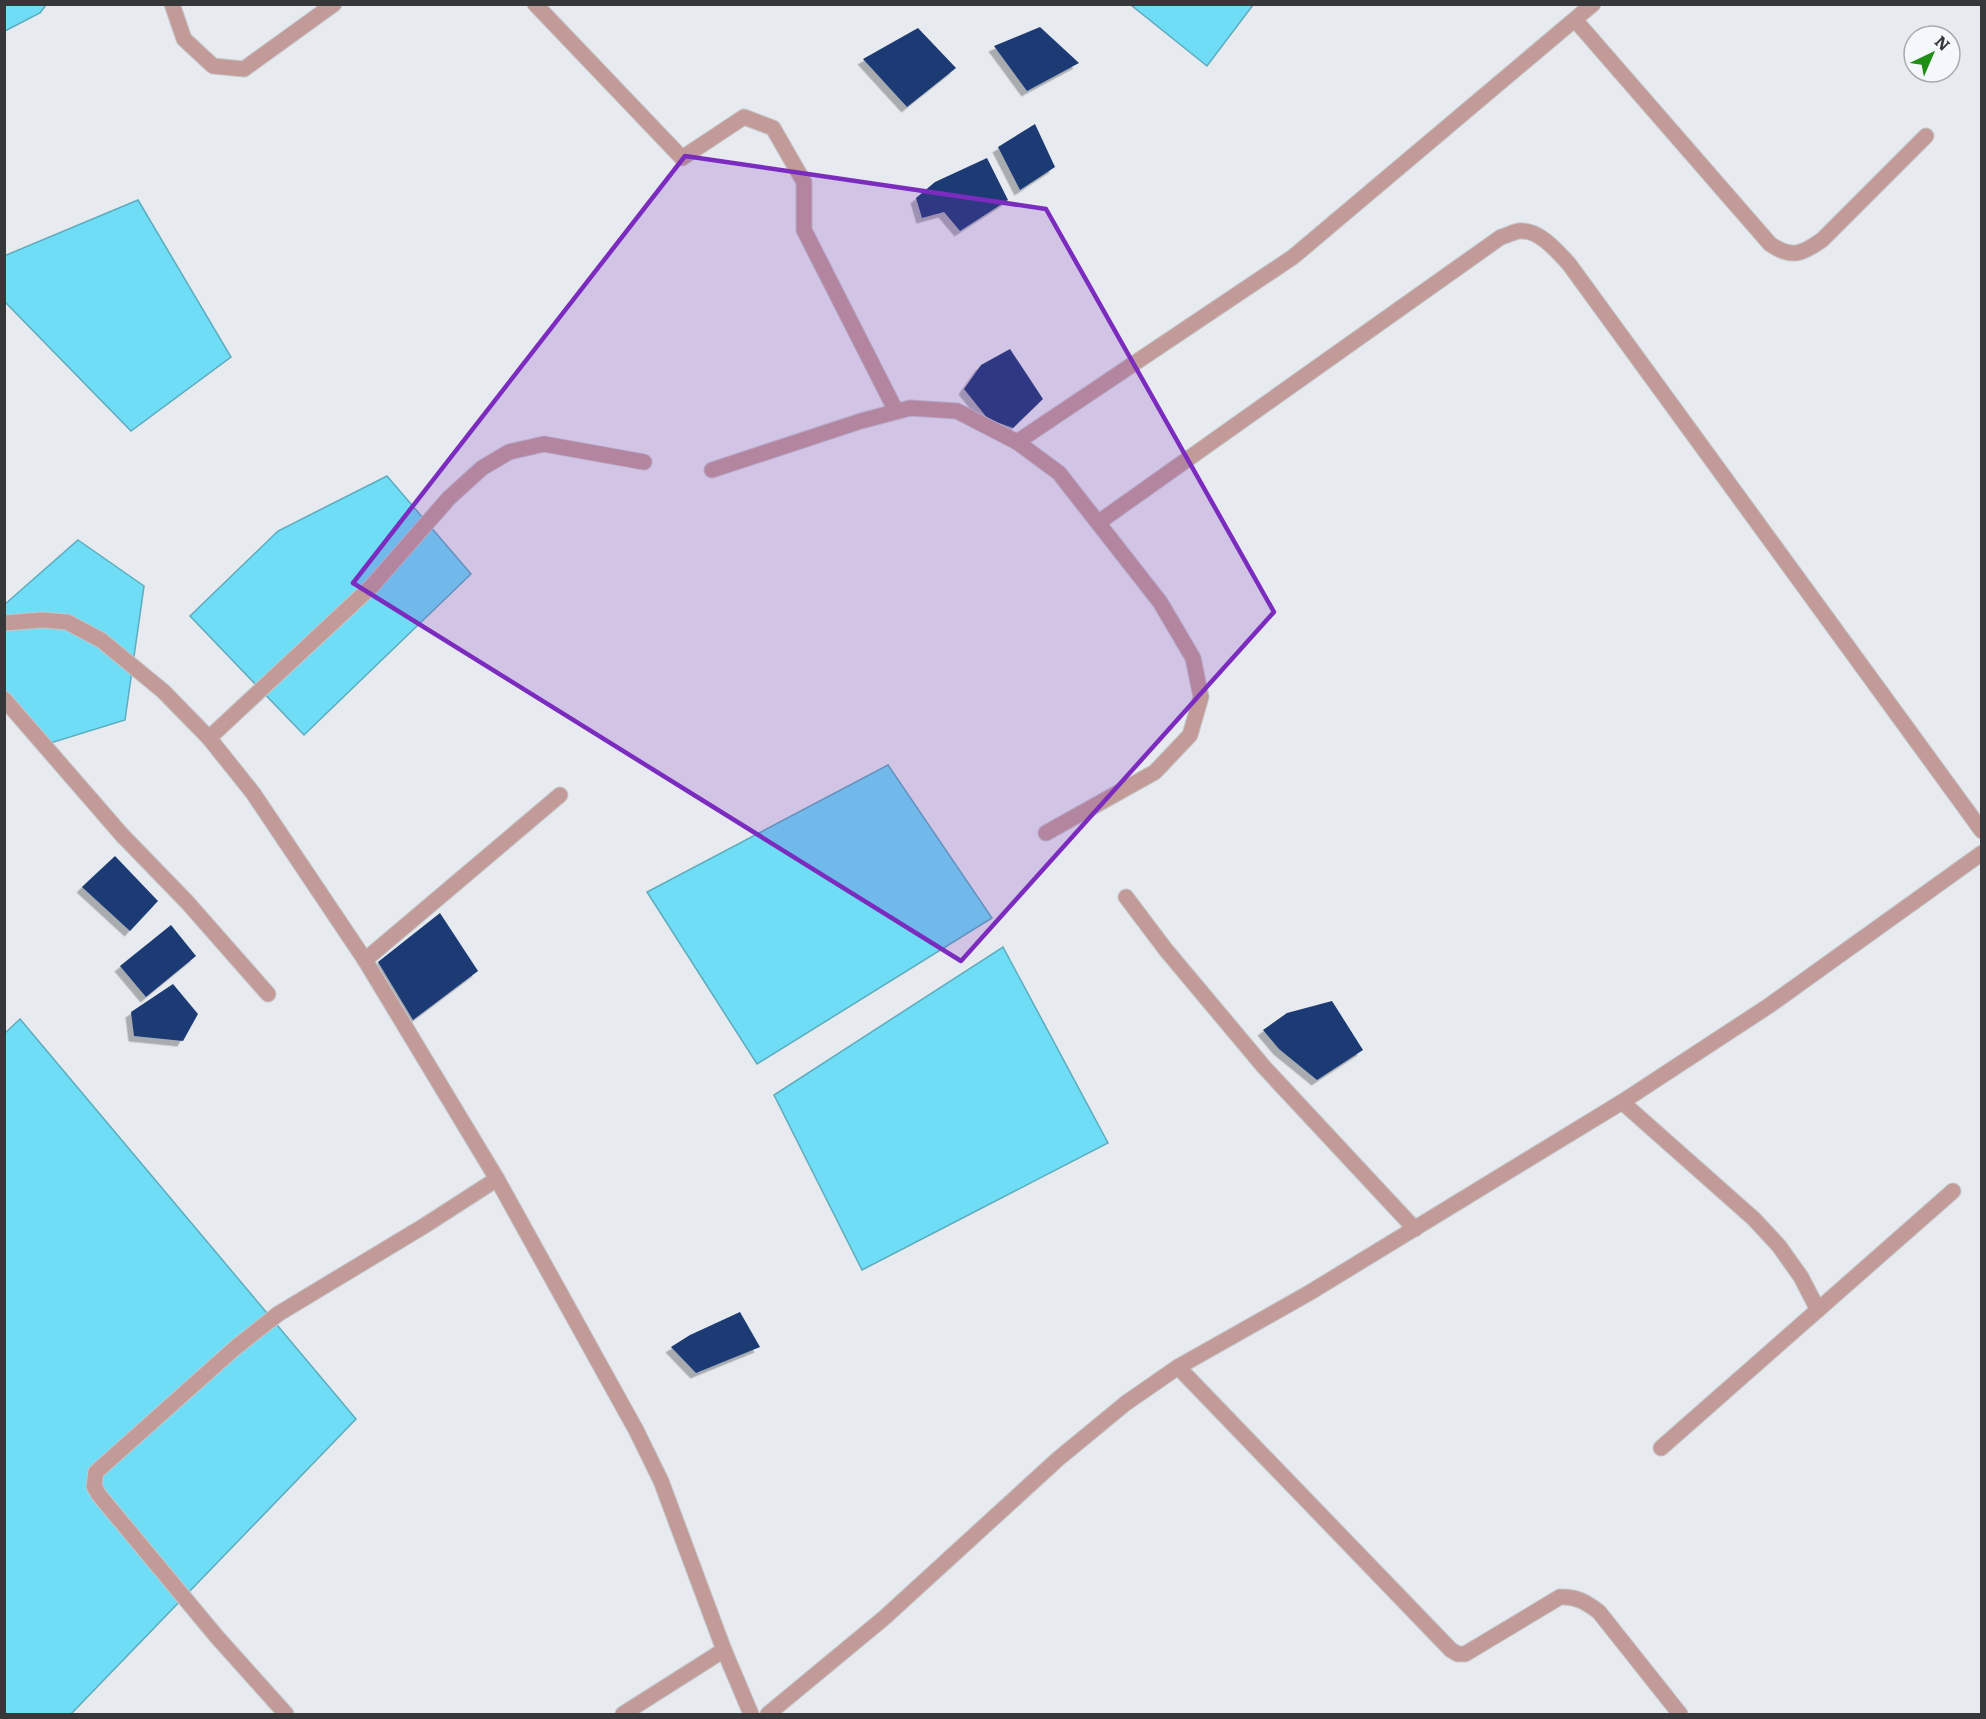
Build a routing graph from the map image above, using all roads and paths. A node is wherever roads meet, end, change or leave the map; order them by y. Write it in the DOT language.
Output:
graph roads {
  1 [pos="172,4"];
  2 [pos="334,4"];
  3 [pos="536,4"];
  4 [pos="1593,4"];
  5 [pos="1576,21"];
  6 [pos="1926,136"];
  7 [pos="896,411"];
  8 [pos="1017,442"];
  9 [pos="644,462"];
  10 [pos="712,470"];
  11 [pos="1099,522"];
  12 [pos="4,624"];
  13 [pos="4,699"];
  14 [pos="209,738"];
  15 [pos="560,795"];
  16 [pos="1982,831"];
  17 [pos="1046,833"];
  18 [pos="1982,853"];
  19 [pos="1126,897"];
  20 [pos="365,960"];
  21 [pos="268,994"];
  22 [pos="1622,1102"];
  23 [pos="497,1179"];
  24 [pos="1953,1191"];
  25 [pos="1414,1229"];
  26 [pos="1818,1310"];
  27 [pos="1178,1367"];
  28 [pos="1661,1448"];
  29 [pos="724,1650"];
  30 [pos="286,1714"];
  31 [pos="623,1714"];
  32 [pos="751,1714"];
  33 [pos="768,1714"];
  34 [pos="1680,1714"];
  1 -- 2 [label="street"];
  3 -- 7 [label="street"];
  4 -- 5 [label="street"];
  5 -- 6 [label="street"];
  5 -- 8 [label="street"];
  7 -- 8 [label="street"];
  7 -- 10 [label="street"];
  8 -- 11 [label="street"];
  9 -- 14 [label="street"];
  11 -- 16 [label="street"];
  11 -- 17 [label="street"];
  12 -- 14 [label="street"];
  13 -- 21 [label="street"];
  14 -- 20 [label="street"];
  15 -- 20 [label="street"];
  18 -- 22 [label="street"];
  19 -- 25 [label="street"];
  20 -- 23 [label="street"];
  22 -- 25 [label="street"];
  22 -- 26 [label="street"];
  23 -- 29 [label="street"];
  23 -- 30 [label="street"];
  24 -- 26 [label="street"];
  25 -- 27 [label="street"];
  26 -- 28 [label="street"];
  27 -- 33 [label="street"];
  27 -- 34 [label="street"];
  29 -- 31 [label="street"];
  29 -- 32 [label="street"];
}
